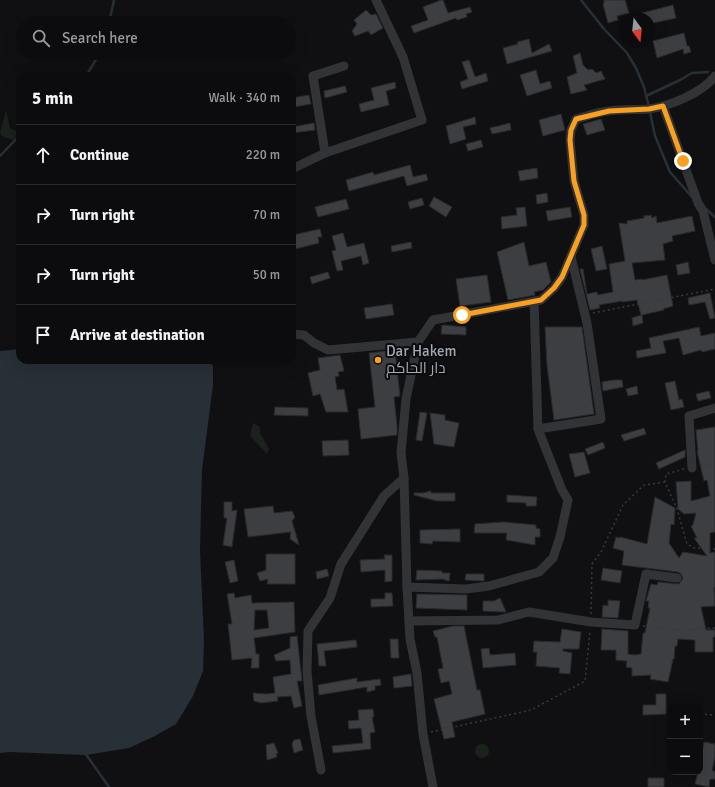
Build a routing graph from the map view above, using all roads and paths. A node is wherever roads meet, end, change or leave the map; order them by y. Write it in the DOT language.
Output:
graph roads {
  1 [pos="376,0"];
  2 [pos="344,66"];
  3 [pos="715,76"];
  4 [pos="663,106"];
  5 [pos="325,153"];
  6 [pos="296,166"];
  7 [pos="571,257"];
  8 [pos="715,260"];
  9 [pos="715,288"];
  10 [pos="534,301"];
  11 [pos="585,315"];
  12 [pos="296,335"];
  13 [pos="418,342"];
  14 [pos="715,408"];
  15 [pos="538,429"];
  16 [pos="715,464"];
  17 [pos="692,468"];
  18 [pos="404,478"];
  19 [pos="665,482"];
  20 [pos="715,549"];
  21 [pos="677,578"];
  22 [pos="407,587"];
  23 [pos="409,621"];
  24 [pos="591,622"];
  25 [pos="635,625"];
  26 [pos="715,628"];
  27 [pos="703,714"];
  28 [pos="715,715"];
  29 [pos="423,734"];
  30 [pos="321,770"];
  31 [pos="433,787"];
  1 -- 5 [label="street"];
  2 -- 5 [label="street"];
  3 -- 4 [label="street"];
  4 -- 7 [label="street"];
  4 -- 8 [label="street"];
  5 -- 6 [label="street"];
  7 -- 10 [label="street"];
  7 -- 11 [label="street"];
  9 -- 11 [label="path"];
  10 -- 13 [label="street"];
  10 -- 15 [label="street"];
  11 -- 15 [label="street"];
  12 -- 13 [label="street"];
  13 -- 18 [label="street"];
  14 -- 17 [label="street"];
  15 -- 22 [label="street"];
  16 -- 17 [label="path"];
  17 -- 19 [label="path"];
  18 -- 22 [label="street"];
  18 -- 30 [label="street"];
  19 -- 20 [label="path"];
  19 -- 24 [label="path"];
  21 -- 25 [label="street"];
  22 -- 23 [label="street"];
  23 -- 24 [label="street"];
  23 -- 29 [label="street"];
  24 -- 25 [label="street"];
  24 -- 29 [label="path"];
  25 -- 26 [label="path"];
  27 -- 28 [label="path"];
  29 -- 31 [label="street"];
}
